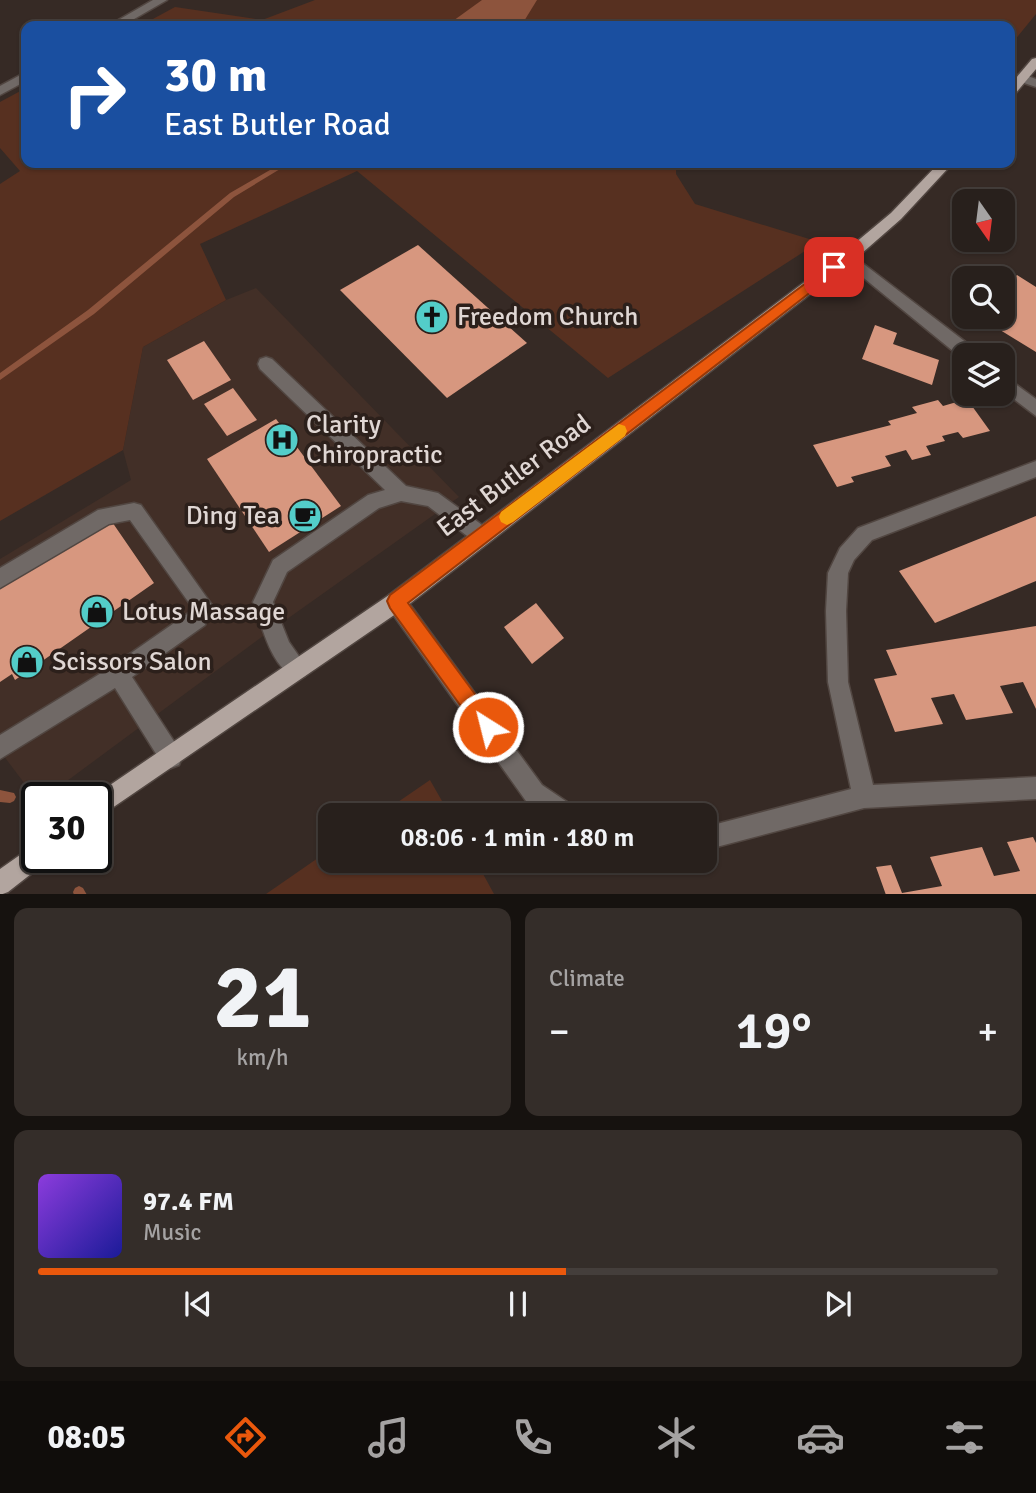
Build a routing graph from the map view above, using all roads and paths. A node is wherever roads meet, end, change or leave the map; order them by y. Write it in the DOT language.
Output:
graph roads {
  1 [pos="161,0"];
  2 [pos="123,21"];
  3 [pos="1036,62"];
  4 [pos="1022,78"];
  5 [pos="21,79"];
  6 [pos="1036,83"];
  7 [pos="1015,86"];
  8 [pos="0,91"];
  9 [pos="941,168"];
  10 [pos="848,257"];
  11 [pos="955,343"];
  12 [pos="266,364"];
  13 [pos="1015,392"];
  14 [pos="1036,409"];
  15 [pos="1036,469"];
  16 [pos="401,493"];
  17 [pos="482,536"];
  18 [pos="0,579"];
  19 [pos="396,601"];
  20 [pos="298,669"];
  21 [pos="118,674"];
  22 [pos="0,748"];
  23 [pos="171,757"];
  24 [pos="1036,788"];
  25 [pos="112,797"];
  26 [pos="864,797"];
  27 [pos="549,803"];
  28 [pos="717,836"];
  29 [pos="21,868"];
  30 [pos="0,884"];
  1 -- 2 [label="street"];
  3 -- 4 [label="main road"];
  4 -- 6 [label="street"];
  4 -- 7 [label="main road"];
  5 -- 8 [label="street"];
  9 -- 10 [label="main road, East Butler Road"];
  10 -- 11 [label="street"];
  10 -- 17 [label="main road, East Butler Road"];
  12 -- 16 [label="street"];
  13 -- 14 [label="street"];
  15 -- 26 [label="street"];
  16 -- 17 [label="street"];
  16 -- 20 [label="street"];
  17 -- 19 [label="main road, East Butler Road"];
  18 -- 21 [label="street"];
  19 -- 20 [label="main road, East Butler Road"];
  19 -- 27 [label="street"];
  20 -- 23 [label="main road, East Butler Road"];
  21 -- 22 [label="street"];
  21 -- 23 [label="street"];
  23 -- 25 [label="main road, East Butler Road"];
  24 -- 26 [label="street"];
  26 -- 28 [label="street"];
  29 -- 30 [label="main road"];
}
